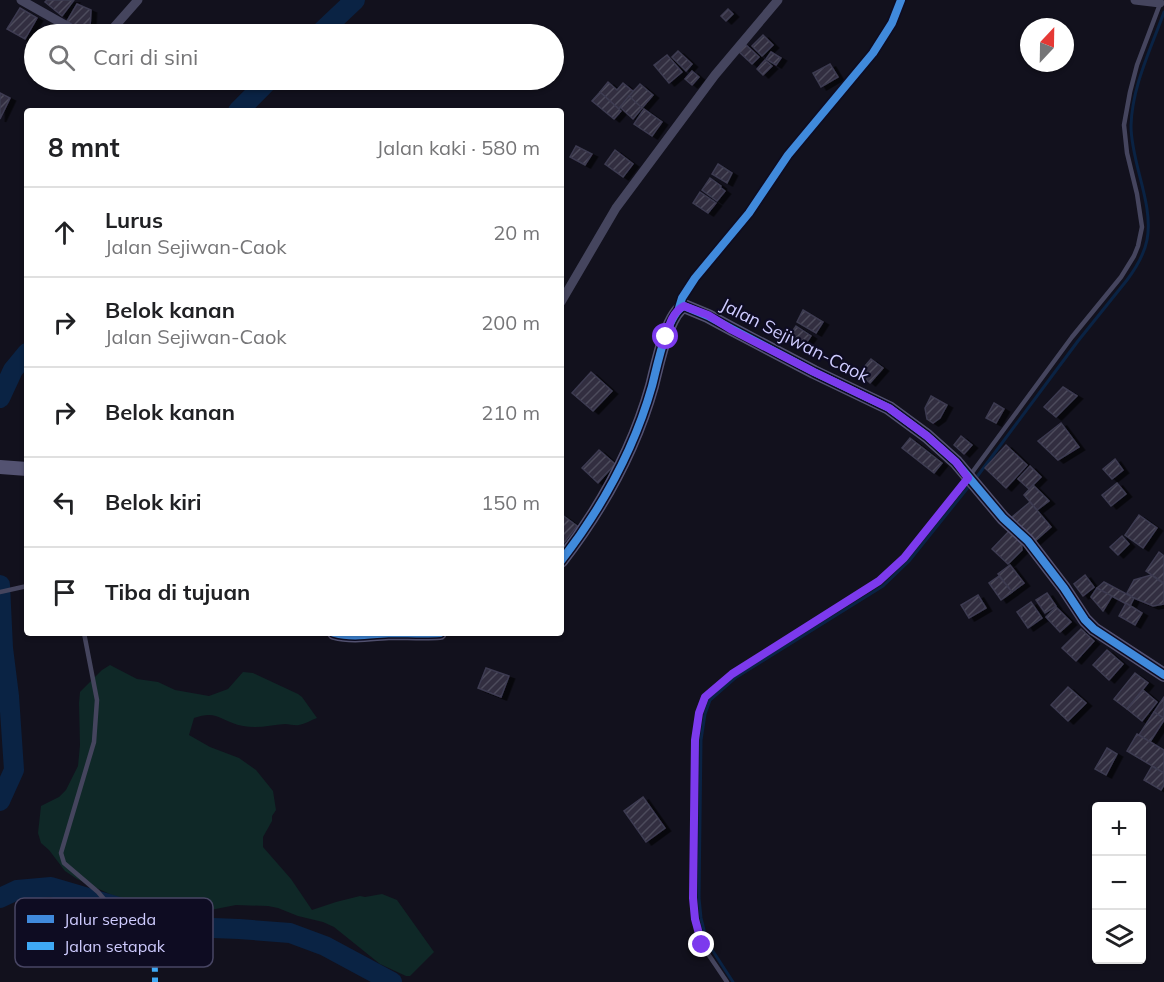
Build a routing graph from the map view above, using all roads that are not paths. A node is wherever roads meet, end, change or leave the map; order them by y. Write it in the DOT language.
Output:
graph roads {
  1 [pos="21,0"];
  2 [pos="138,0"];
  3 [pos="778,0"];
  4 [pos="901,0"];
  5 [pos="1136,0"];
  6 [pos="1161,2"];
  7 [pos="63,24"];
  8 [pos="117,24"];
  9 [pos="564,297"];
  10 [pos="679,308"];
  11 [pos="0,467"];
  12 [pos="24,469"];
  13 [pos="972,482"];
  14 [pos="564,557"];
  15 [pos="24,587"];
  16 [pos="0,592"];
  17 [pos="85,636"];
  18 [pos="1164,675"];
  19 [pos="103,898"];
  20 [pos="727,982"];
  1 -- 7 [label="street"];
  2 -- 8 [label="street"];
  3 -- 9 [label="street"];
  4 -- 10 [label="street"];
  5 -- 6 [label="street"];
  6 -- 13 [label="lane"];
  10 -- 13 [label="street, Jalan Sejiwan-Caok"];
  10 -- 14 [label="street"];
  11 -- 12 [label="street"];
  13 -- 18 [label="street, Jalan Sejiwan-Caok"];
  13 -- 20 [label="lane"];
  15 -- 16 [label="lane"];
  17 -- 19 [label="lane"];
}
